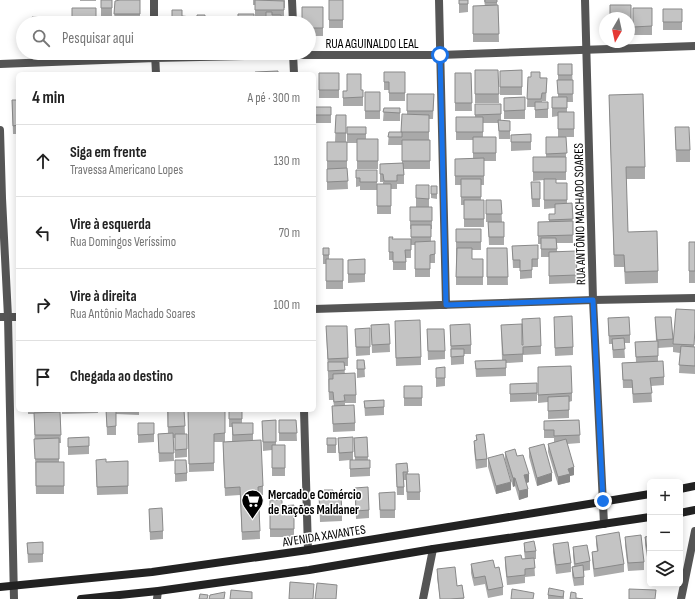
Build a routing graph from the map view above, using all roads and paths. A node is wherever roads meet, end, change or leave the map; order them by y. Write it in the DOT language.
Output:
graph roads {
  1 [pos="154,0"];
  2 [pos="292,0"];
  3 [pos="439,0"];
  4 [pos="585,0"];
  5 [pos="154,16"];
  6 [pos="293,16"];
  7 [pos="695,46"];
  8 [pos="587,50"];
  9 [pos="316,54"];
  10 [pos="440,55"];
  11 [pos="78,60"];
  12 [pos="155,60"];
  13 [pos="293,60"];
  14 [pos="0,64"];
  15 [pos="156,72"];
  16 [pos="294,72"];
  17 [pos="0,130"];
  18 [pos="1,198"];
  19 [pos="695,298"];
  20 [pos="593,300"];
  21 [pos="446,305"];
  22 [pos="316,309"];
  23 [pos="4,317"];
  24 [pos="16,317"];
  25 [pos="304,412"];
  26 [pos="695,486"];
  27 [pos="683,488"];
  28 [pos="647,494"];
  29 [pos="603,501"];
  30 [pos="695,510"];
  31 [pos="683,512"];
  32 [pos="647,517"];
  33 [pos="604,524"];
  34 [pos="695,531"];
  35 [pos="433,549"];
  36 [pos="308,550"];
  37 [pos="14,586"];
  38 [pos="0,587"];
  39 [pos="157,595"];
  40 [pos="14,599"];
  41 [pos="81,599"];
  42 [pos="423,599"];
  43 [pos="681,599"];
  1 -- 5 [label="street"];
  2 -- 6 [label="street"];
  3 -- 10 [label="street"];
  4 -- 8 [label="street, RUA ANTÔNIO MACHADO SOARES"];
  7 -- 8 [label="street, RUA AGUINALDO LEAL"];
  8 -- 10 [label="street, RUA AGUINALDO LEAL"];
  8 -- 20 [label="street, RUA ANTÔNIO MACHADO SOARES"];
  9 -- 10 [label="street, RUA AGUINALDO LEAL"];
  10 -- 21 [label="street"];
  11 -- 14 [label="street, RUA AGUINALDO LEAL"];
  12 -- 15 [label="street"];
  13 -- 16 [label="street"];
  17 -- 18 [label="street"];
  18 -- 23 [label="street"];
  19 -- 20 [label="street"];
  20 -- 21 [label="street"];
  20 -- 29 [label="street, RUA ANTÔNIO MACHADO SOARES"];
  21 -- 22 [label="street"];
  23 -- 24 [label="street"];
  23 -- 37 [label="street"];
  25 -- 36 [label="street"];
  26 -- 27 [label="main road"];
  28 -- 29 [label="main road, AVENIDA XAVANTES"];
  29 -- 33 [label="street, RUA ANTÔNIO MACHADO SOARES"];
  29 -- 36 [label="main road, AVENIDA XAVANTES"];
  30 -- 31 [label="main road"];
  32 -- 33 [label="main road"];
  33 -- 35 [label="main road"];
  34 -- 43 [label="street"];
  35 -- 39 [label="main road"];
  35 -- 42 [label="street"];
  36 -- 37 [label="main road, AVENIDA XAVANTES"];
  37 -- 38 [label="main road, AVENIDA XAVANTES"];
  37 -- 40 [label="street"];
  39 -- 41 [label="main road"];
}
